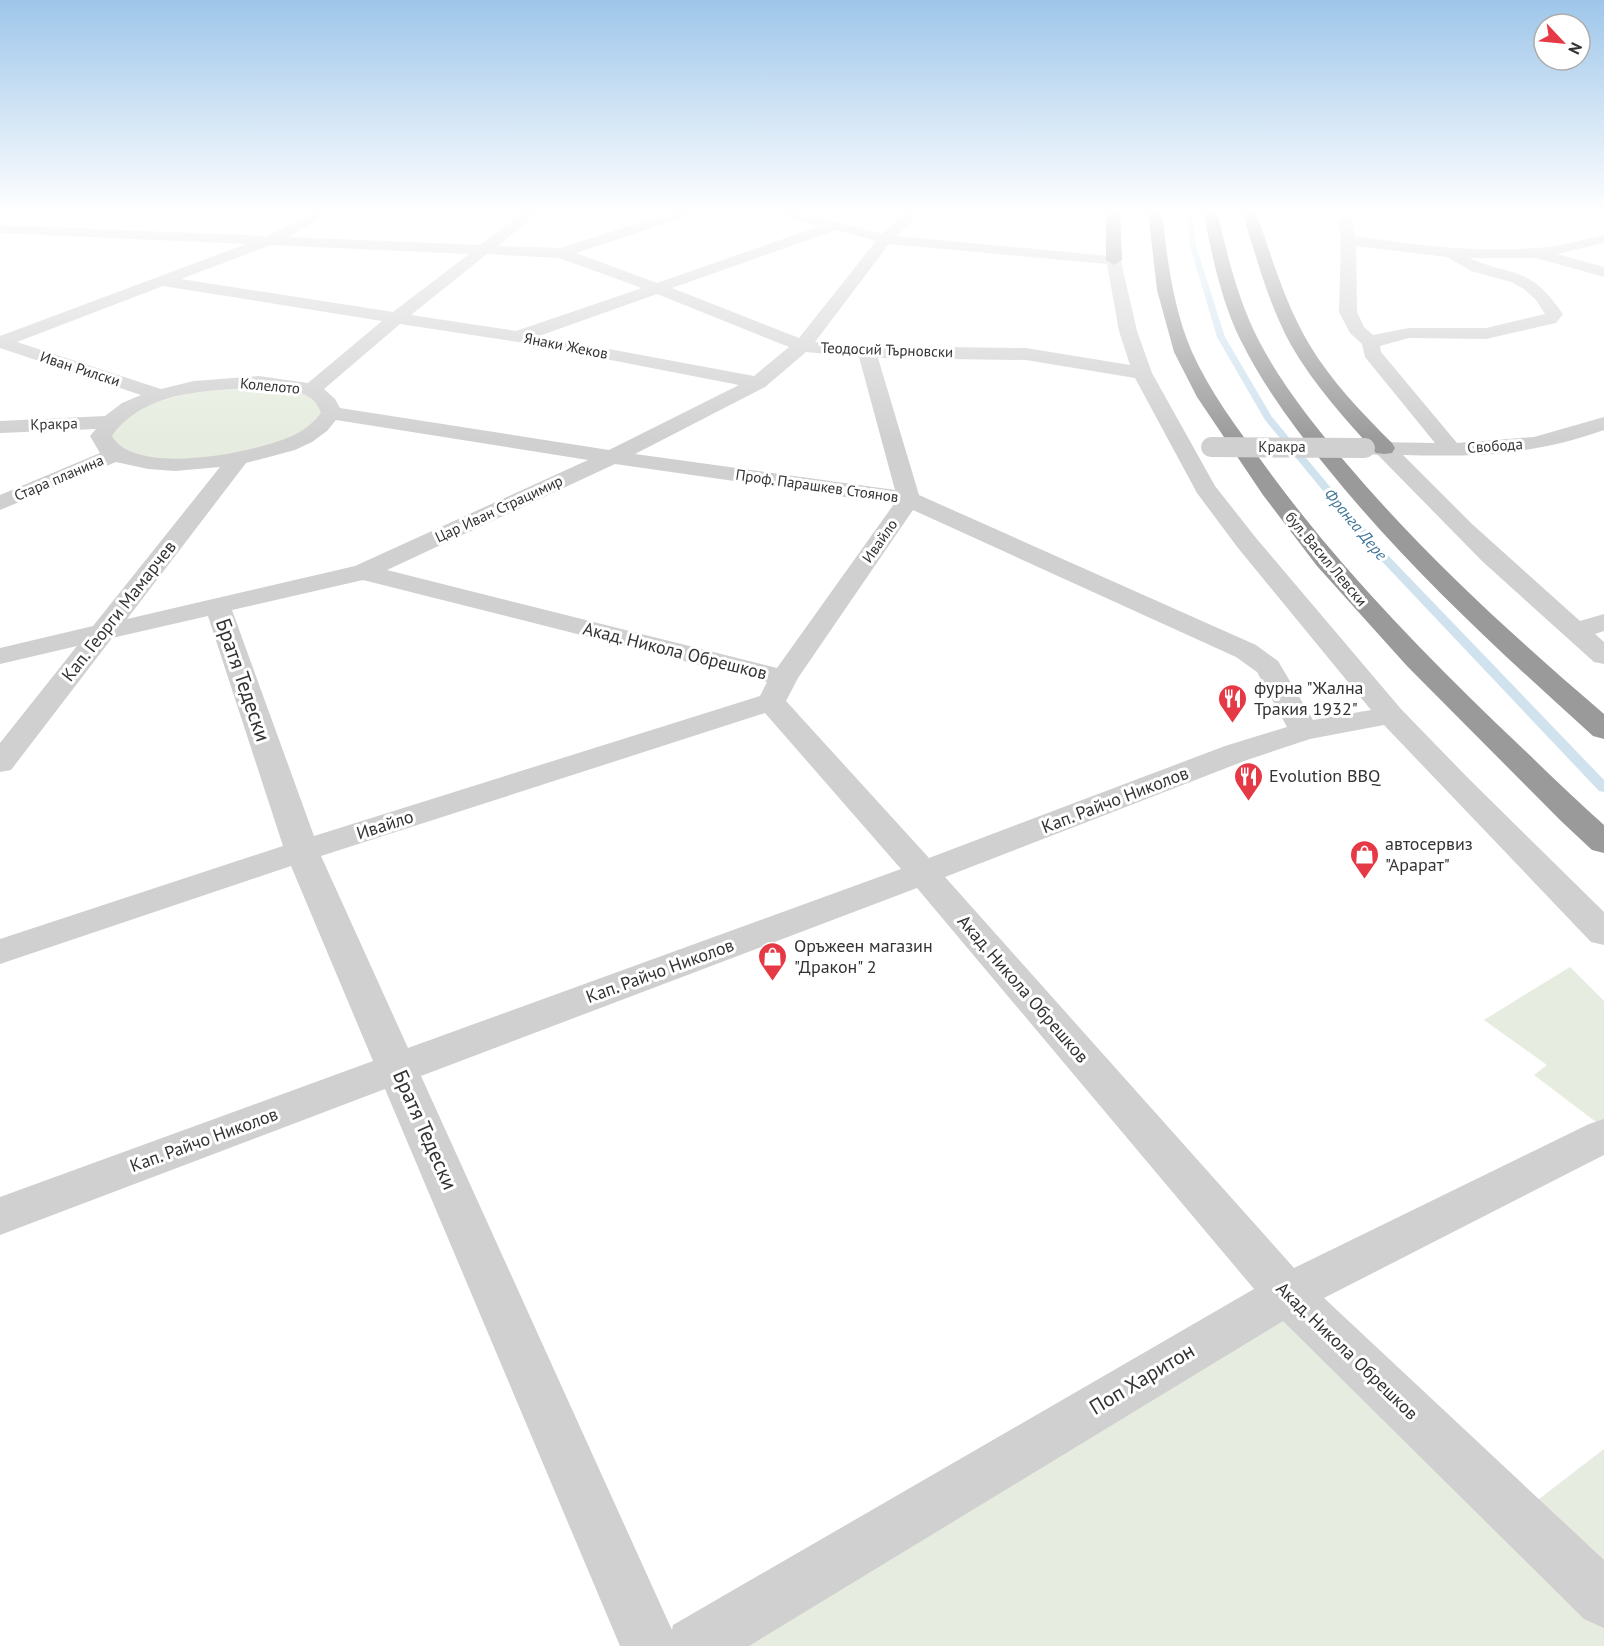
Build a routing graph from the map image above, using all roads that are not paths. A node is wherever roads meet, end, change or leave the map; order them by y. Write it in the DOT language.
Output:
graph roads {
  1 [pos="142,288"];
  2 [pos="202,288"];
  3 [pos="435,288"];
  4 [pos="657,288"];
  5 [pos="848,288"];
  6 [pos="1119,288"];
  7 [pos="1167,288"];
  8 [pos="1231,288"];
  9 [pos="1275,288"];
  10 [pos="1348,288"];
  11 [pos="1534,288"];
  12 [pos="395,319"];
  13 [pos="518,337"];
  14 [pos="0,342"];
  15 [pos="1371,343"];
  16 [pos="802,346"];
  17 [pos="867,352"];
  18 [pos="1142,373"];
  19 [pos="758,382"];
  20 [pos="311,390"];
  21 [pos="161,395"];
  22 [pos="331,414"];
  23 [pos="108,422"];
  24 [pos="1604,423"];
  25 [pos="0,427"];
  26 [pos="1180,447"];
  27 [pos="1374,448"];
  28 [pos="1451,449"];
  29 [pos="118,453"];
  30 [pos="612,457"];
  31 [pos="238,459"];
  32 [pos="909,499"];
  33 [pos="0,502"];
  34 [pos="363,572"];
  35 [pos="218,607"];
  36 [pos="1604,622"];
  37 [pos="103,631"];
  38 [pos="1575,632"];
  39 [pos="0,656"];
  40 [pos="1604,656"];
  41 [pos="777,690"];
  42 [pos="1391,715"];
  43 [pos="1604,730"];
  44 [pos="1304,731"];
  45 [pos="0,763"];
  46 [pos="1604,843"];
  47 [pos="302,851"];
  48 [pos="923,873"];
  49 [pos="1604,933"];
  50 [pos="0,952"];
  51 [pos="398,1068"];
  52 [pos="1604,1136"];
  53 [pos="0,1216"];
  54 [pos="1287,1294"];
  55 [pos="1604,1599"];
  56 [pos="649,1646"];
  57 [pos="694,1646"];
  1 -- 14 [label="street"];
  2 -- 12 [label="street, Янаки Жеков"];
  3 -- 12 [label="street"];
  4 -- 13 [label="street"];
  4 -- 16 [label="street, Теодосий Търновски"];
  5 -- 16 [label="street, Цар Иван Страцимир"];
  6 -- 18 [label="street"];
  7 -- 46 [label="highway, бул. Васил Левски"];
  8 -- 43 [label="highway"];
  9 -- 27 [label="highway"];
  10 -- 15 [label="street"];
  11 -- 15 [label="street"];
  12 -- 13 [label="street, Янаки Жеков"];
  12 -- 20 [label="street"];
  13 -- 19 [label="street, Янаки Жеков"];
  14 -- 21 [label="street, Иван Рилски"];
  15 -- 28 [label="street"];
  16 -- 17 [label="street, Теодосий Търновски"];
  16 -- 19 [label="street, Цар Иван Страцимир"];
  17 -- 18 [label="street, Теодосий Търновски"];
  17 -- 32 [label="street, Ивайло"];
  18 -- 26 [label="street"];
  19 -- 30 [label="street, Цар Иван Страцимир"];
  20 -- 21 [label="street, Колелото"];
  20 -- 22 [label="street, Колелото"];
  21 -- 23 [label="street, Колелото"];
  22 -- 30 [label="street, Проф. Парашкев Стоянов"];
  22 -- 31 [label="street"];
  23 -- 25 [label="street, Кракра"];
  23 -- 29 [label="street"];
  24 -- 28 [label="street, Свобода"];
  26 -- 27 [label="street, Кракра, bridge"];
  26 -- 42 [label="street"];
  27 -- 28 [label="street, Свобода"];
  27 -- 38 [label="street"];
  29 -- 31 [label="street"];
  29 -- 33 [label="street, Стара планина"];
  30 -- 32 [label="street, Проф. Парашкев Стоянов"];
  30 -- 34 [label="street, Цар Иван Страцимир"];
  31 -- 37 [label="street, Кап. Георги Мамарчев"];
  32 -- 41 [label="street, Ивайло"];
  32 -- 44 [label="street, Проф. Парашкев Стоянов"];
  34 -- 35 [label="street, Цар Иван Страцимир"];
  34 -- 41 [label="street, Акад. Никола Обрешков"];
  35 -- 37 [label="street, Цар Иван Страцимир"];
  35 -- 47 [label="street, Братя Тедески"];
  36 -- 38 [label="street"];
  37 -- 39 [label="street, Цар Иван Страцимир"];
  37 -- 45 [label="street, Кап. Георги Мамарчев"];
  38 -- 40 [label="street"];
  41 -- 47 [label="street, Ивайло"];
  41 -- 48 [label="street, Акад. Никола Обрешков"];
  42 -- 44 [label="street, Кап. Райчо Николов"];
  42 -- 49 [label="street"];
  44 -- 48 [label="street, Кап. Райчо Николов"];
  47 -- 50 [label="street, Ивайло"];
  47 -- 51 [label="street, Братя Тедески"];
  48 -- 51 [label="street, Кап. Райчо Николов"];
  48 -- 54 [label="street, Акад. Никола Обрешков"];
  51 -- 53 [label="street, Кап. Райчо Николов"];
  51 -- 56 [label="street, Братя Тедески"];
  52 -- 54 [label="street, Поп Харитон"];
  54 -- 55 [label="street, Акад. Никола Обрешков"];
  54 -- 57 [label="street, Поп Харитон"];
}
